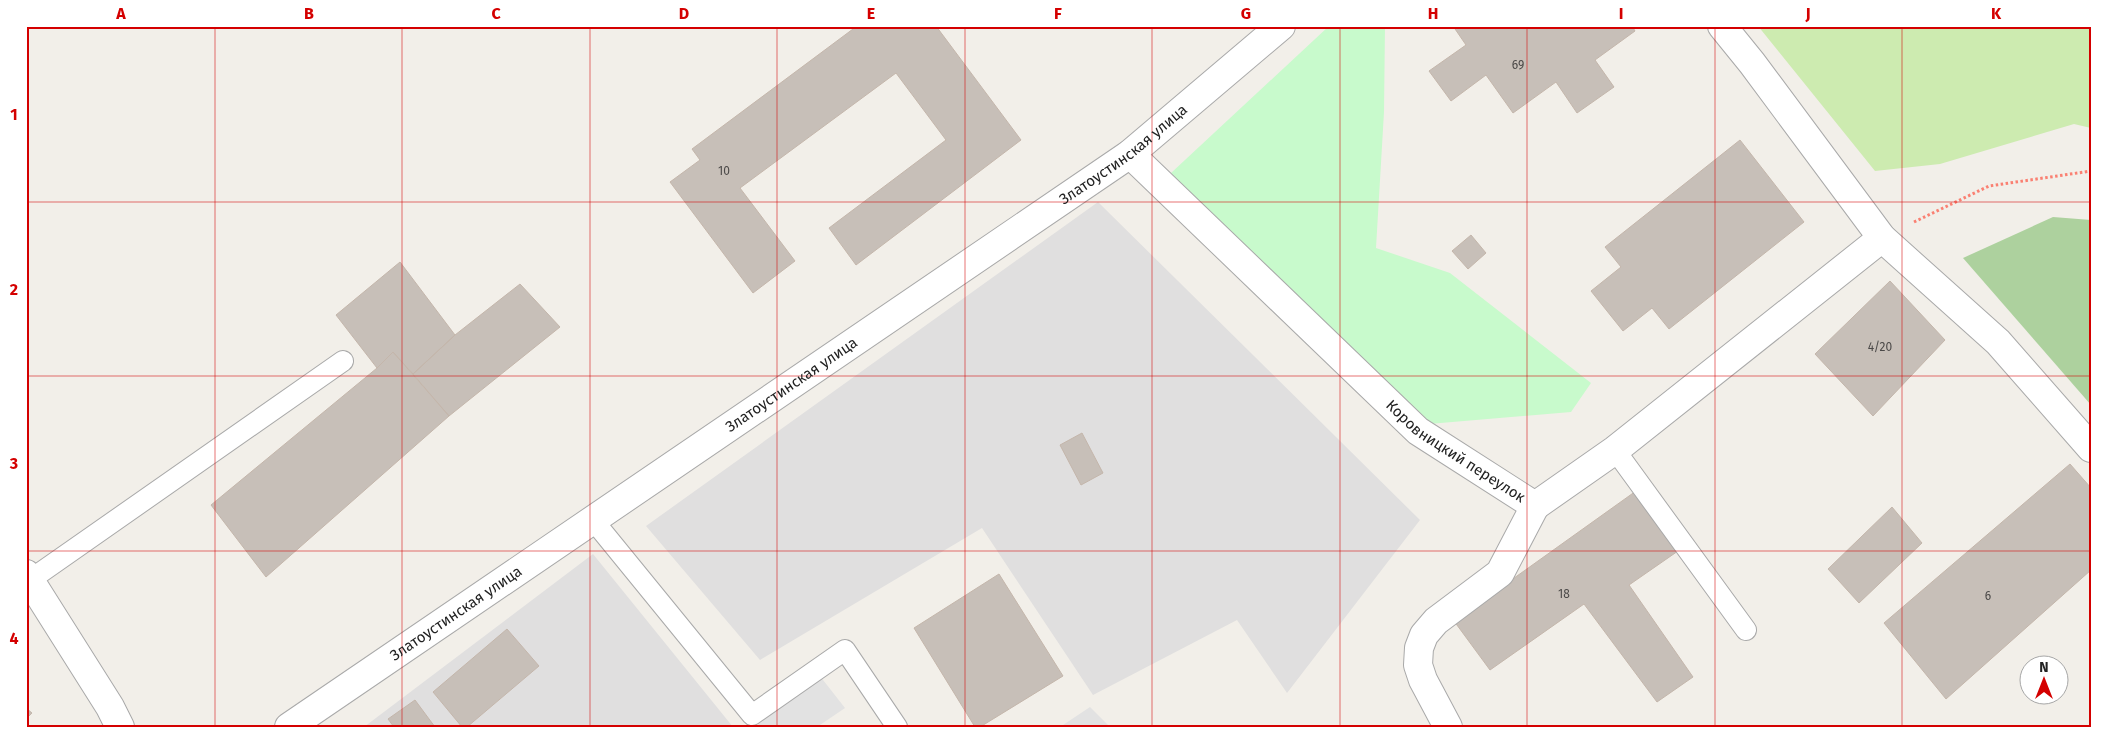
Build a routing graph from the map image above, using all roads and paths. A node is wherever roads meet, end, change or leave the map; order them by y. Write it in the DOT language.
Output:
graph roads {
  1 [pos="1281,26"];
  2 [pos="1722,26"];
  3 [pos="1130,154"];
  4 [pos="2091,171"];
  5 [pos="1882,238"];
  6 [pos="343,361"];
  7 [pos="2091,448"];
  8 [pos="1615,450"];
  9 [pos="1534,506"];
  10 [pos="593,520"];
  11 [pos="28,577"];
  12 [pos="1746,630"];
  13 [pos="120,727"];
  14 [pos="289,727"];
  15 [pos="897,727"];
  16 [pos="1448,727"];
  1 -- 3 [label="street, Златоустинская улица"];
  2 -- 5 [label="street"];
  3 -- 9 [label="street, Коровницкий переулок"];
  3 -- 10 [label="street, Златоустинская улица"];
  4 -- 5 [label="path"];
  5 -- 7 [label="street"];
  5 -- 8 [label="street, Коровницкий переулок"];
  6 -- 11 [label="lane"];
  8 -- 9 [label="street, Коровницкий переулок"];
  8 -- 12 [label="lane"];
  9 -- 16 [label="street"];
  10 -- 14 [label="street, Златоустинская улица"];
  10 -- 15 [label="lane"];
  11 -- 13 [label="street"];
}
